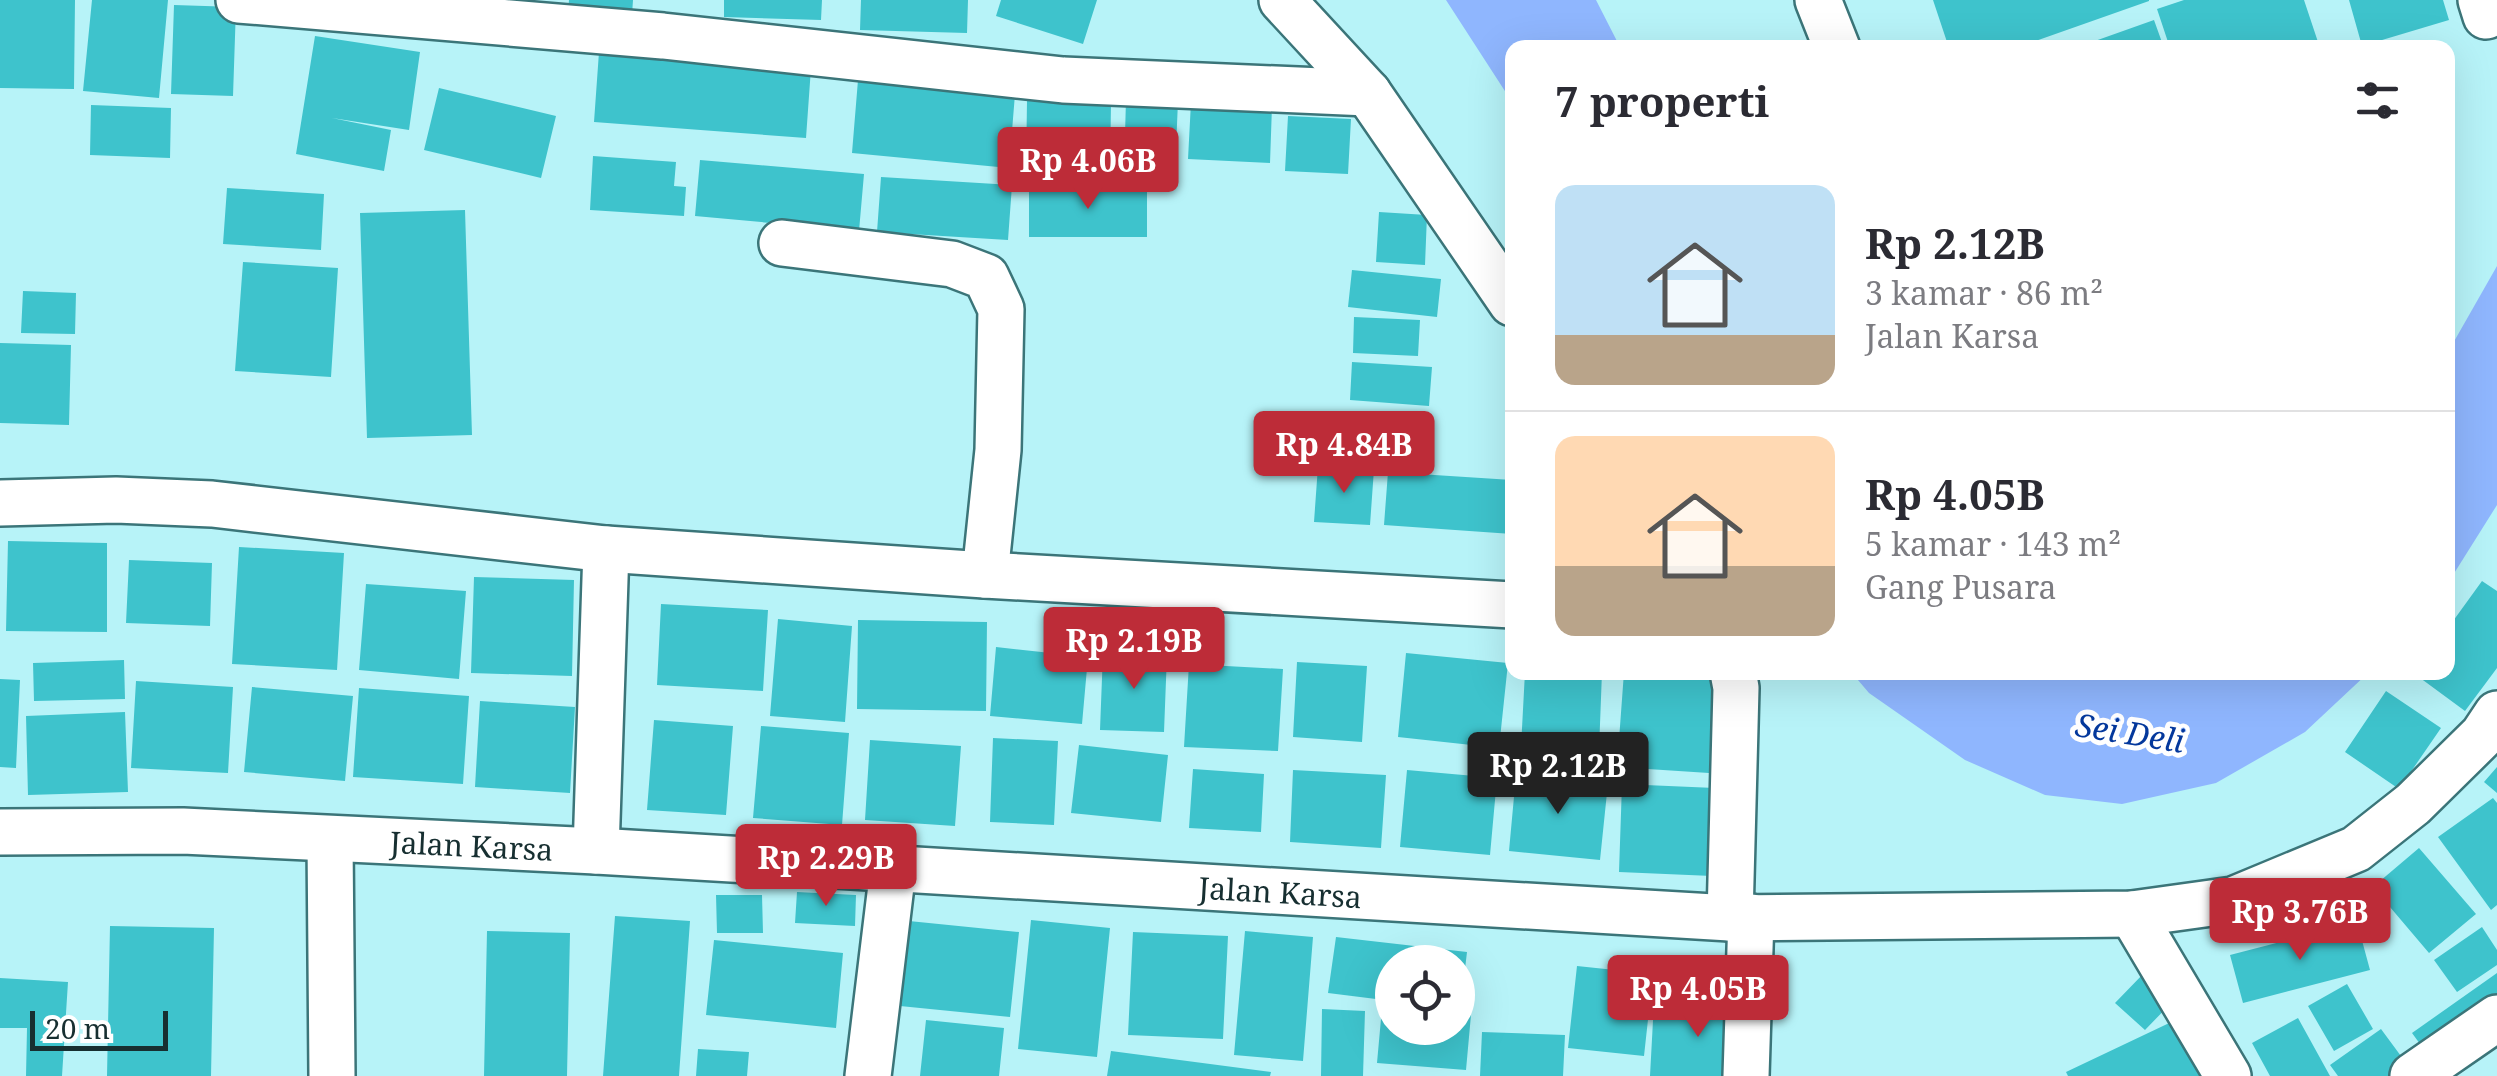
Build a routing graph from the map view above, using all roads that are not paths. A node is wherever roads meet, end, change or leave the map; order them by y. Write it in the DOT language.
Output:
graph roads {
  1 [pos="239,0"];
  2 [pos="1282,0"];
  3 [pos="1818,0"];
  4 [pos="1834,40"];
  5 [pos="1368,92"];
  6 [pos="782,244"];
  7 [pos="1505,293"];
  8 [pos="0,503"];
  9 [pos="606,549"];
  10 [pos="985,576"];
  11 [pos="1505,605"];
  12 [pos="1734,680"];
  13 [pos="2497,714"];
  14 [pos="0,832"];
  15 [pos="330,838"];
  16 [pos="596,852"];
  17 [pos="894,869"];
  18 [pos="2132,914"];
  19 [pos="1740,918"];
  20 [pos="2497,1018"];
  21 [pos="332,1076"];
  22 [pos="868,1076"];
  23 [pos="1746,1076"];
  24 [pos="2228,1076"];
  25 [pos="2412,1076"];
  1 -- 5 [label="street"];
  2 -- 5 [label="street"];
  3 -- 4 [label="street"];
  5 -- 7 [label="street"];
  6 -- 10 [label="street"];
  8 -- 9 [label="street"];
  9 -- 10 [label="street"];
  9 -- 16 [label="street"];
  10 -- 11 [label="street"];
  12 -- 19 [label="street"];
  13 -- 18 [label="street, Jalan Karsa"];
  14 -- 15 [label="street, Jalan Karsa"];
  15 -- 16 [label="street, Jalan Karsa"];
  15 -- 21 [label="street"];
  16 -- 17 [label="street, Jalan Karsa"];
  17 -- 19 [label="street, Jalan Karsa"];
  17 -- 22 [label="street"];
  18 -- 19 [label="street, Jalan Karsa"];
  18 -- 24 [label="street"];
  19 -- 23 [label="street"];
  20 -- 25 [label="street"];
}
